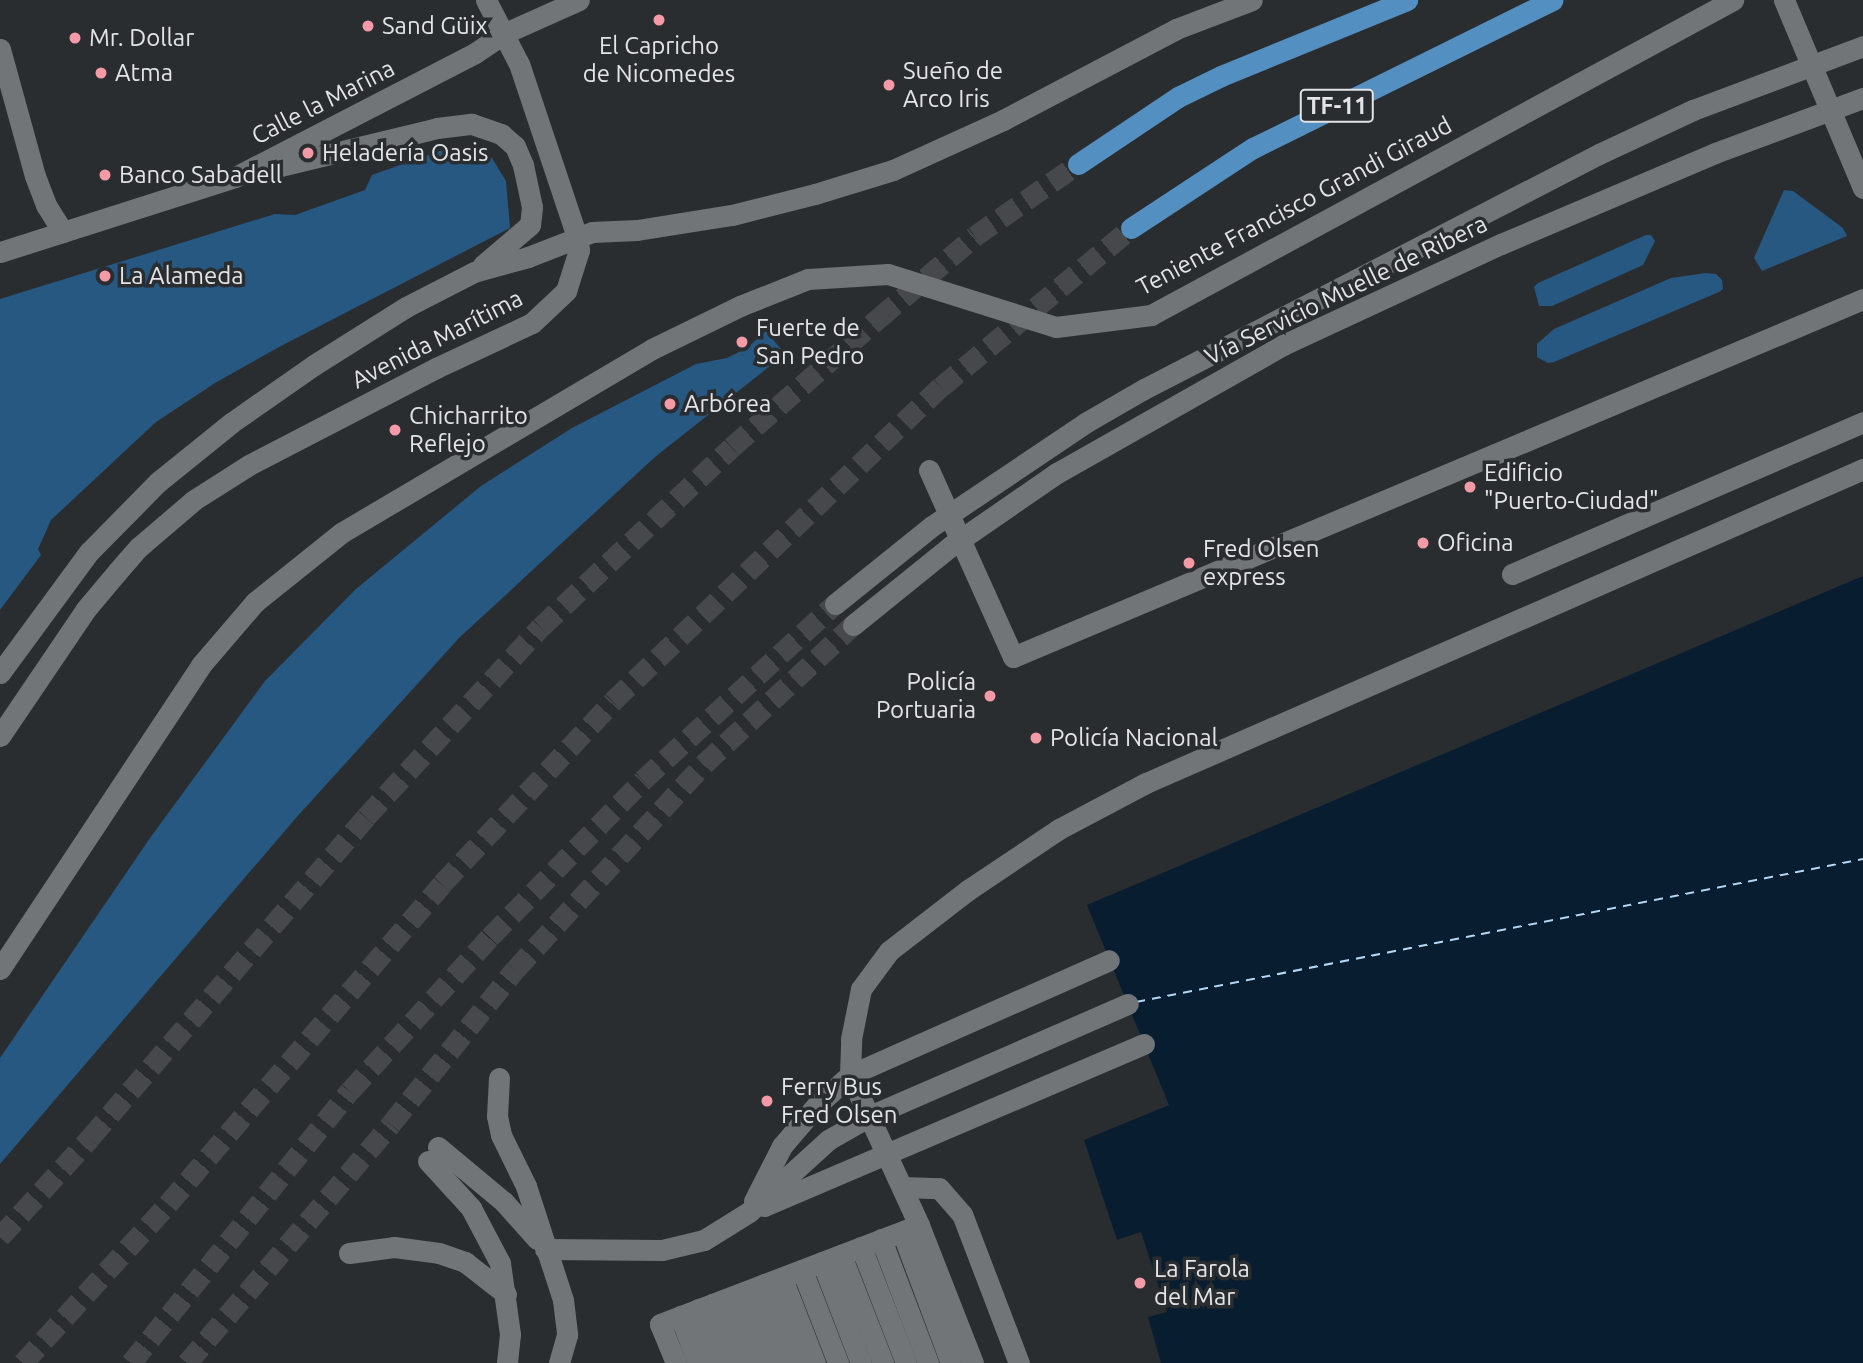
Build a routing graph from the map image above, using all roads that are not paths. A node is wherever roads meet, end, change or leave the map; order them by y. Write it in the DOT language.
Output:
graph roads {
  1 [pos="486,0"];
  2 [pos="579,0"];
  3 [pos="1252,0"];
  4 [pos="1407,0"];
  5 [pos="1552,0"];
  6 [pos="1733,0"];
  7 [pos="1784,0"];
  8 [pos="503,34"];
  9 [pos="1863,46"];
  10 [pos="0,49"];
  11 [pos="1863,98"];
  12 [pos="1078,164"];
  13 [pos="235,177"];
  14 [pos="1863,188"];
  15 [pos="1131,228"];
  16 [pos="63,233"];
  17 [pos="577,237"];
  18 [pos="0,252"];
  19 [pos="474,272"];
  20 [pos="1863,299"];
  21 [pos="1863,422"];
  22 [pos="1863,469"];
  23 [pos="929,470"];
  24 [pos="1512,574"];
  25 [pos="835,604"];
  26 [pos="853,625"];
  27 [pos="0,673"];
  28 [pos="0,736"];
  29 [pos="1109,960"];
  30 [pos="0,969"];
  31 [pos="1128,1004"];
  32 [pos="1144,1044"];
  33 [pos="850,1075"];
  34 [pos="499,1078"];
  35 [pos="870,1116"];
  36 [pos="887,1155"];
  37 [pos="902,1187"];
  38 [pos="749,1212"];
  39 [pos="910,1228"];
  40 [pos="545,1250"];
  41 [pos="852,1251"];
  42 [pos="349,1253"];
  43 [pos="506,1294"];
  44 [pos="739,1294"];
  45 [pos="507,1363"];
  46 [pos="559,1363"];
  47 [pos="676,1363"];
  48 [pos="698,1363"];
  49 [pos="718,1363"];
  50 [pos="735,1363"];
  51 [pos="753,1363"];
  52 [pos="774,1363"];
  53 [pos="794,1363"];
  54 [pos="815,1363"];
  55 [pos="838,1363"];
  56 [pos="861,1363"];
  57 [pos="883,1363"];
  58 [pos="906,1363"];
  59 [pos="928,1363"];
  60 [pos="951,1363"];
  61 [pos="973,1363"];
  62 [pos="1019,1363"];
  1 -- 8 [label="street"];
  2 -- 8 [label="street, Calle la Marina"];
  3 -- 17 [label="street"];
  4 -- 12 [label="main road"];
  5 -- 15 [label="main road, TF-11"];
  6 -- 30 [label="street, Teniente Francisco Grandi Giraud"];
  7 -- 14 [label="street"];
  8 -- 13 [label="street, Calle la Marina"];
  8 -- 17 [label="street"];
  9 -- 25 [label="street, Vía Servicio Muelle de Ribera"];
  10 -- 16 [label="street"];
  11 -- 26 [label="street, Vía Servicio Muelle de Ribera"];
  13 -- 16 [label="street, Calle la Marina"];
  13 -- 19 [label="street"];
  16 -- 18 [label="street, Calle la Marina"];
  17 -- 19 [label="street, Avenida Marítima"];
  17 -- 28 [label="street, Avenida Marítima"];
  19 -- 27 [label="street, Avenida Marítima"];
  20 -- 23 [label="street"];
  21 -- 24 [label="street"];
  22 -- 33 [label="street"];
  29 -- 33 [label="street"];
  31 -- 35 [label="street"];
  32 -- 36 [label="street"];
  33 -- 35 [label="street"];
  33 -- 38 [label="street"];
  34 -- 40 [label="street"];
  35 -- 36 [label="street"];
  35 -- 38 [label="street"];
  36 -- 37 [label="street"];
  36 -- 38 [label="street"];
  37 -- 39 [label="street"];
  37 -- 62 [label="street"];
  38 -- 40 [label="street"];
  39 -- 41 [label="street"];
  39 -- 60 [label="street"];
  39 -- 61 [label="street"];
  40 -- 43 [label="street"];
  40 -- 46 [label="street"];
  41 -- 44 [label="street"];
  41 -- 56 [label="street"];
  41 -- 57 [label="street"];
  41 -- 58 [label="street"];
  41 -- 59 [label="street"];
  42 -- 43 [label="street"];
  43 -- 45 [label="street"];
  44 -- 47 [label="street"];
  44 -- 48 [label="street"];
  44 -- 49 [label="street"];
  44 -- 50 [label="street"];
  44 -- 51 [label="street"];
  44 -- 52 [label="street"];
  44 -- 53 [label="street"];
  44 -- 54 [label="street"];
  44 -- 55 [label="street"];
}
